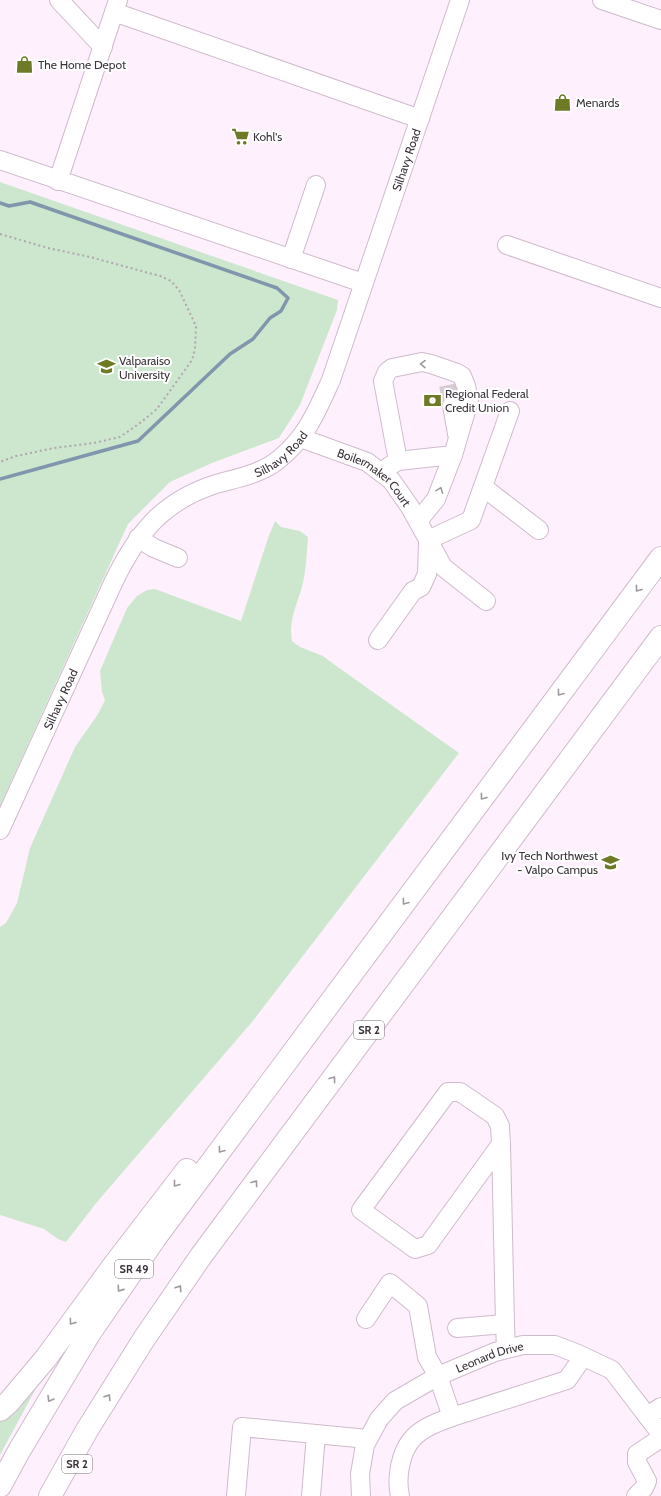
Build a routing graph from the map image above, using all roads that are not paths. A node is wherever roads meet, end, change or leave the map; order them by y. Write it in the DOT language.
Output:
graph roads {
  1 [pos="59,0"];
  2 [pos="460,0"];
  3 [pos="602,0"];
  4 [pos="116,6"];
  5 [pos="661,20"];
  6 [pos="103,47"];
  7 [pos="420,119"];
  8 [pos="0,160"];
  9 [pos="58,181"];
  10 [pos="316,185"];
  11 [pos="507,245"];
  12 [pos="291,259"];
  13 [pos="363,283"];
  14 [pos="661,298"];
  15 [pos="452,404"];
  16 [pos="510,411"];
  17 [pos="301,438"];
  18 [pos="456,446"];
  19 [pos="398,461"];
  20 [pos="380,471"];
  21 [pos="483,487"];
  22 [pos="418,521"];
  23 [pos="539,530"];
  24 [pos="138,538"];
  25 [pos="428,540"];
  26 [pos="178,558"];
  27 [pos="661,558"];
  28 [pos="486,601"];
  29 [pos="661,637"];
  30 [pos="378,640"];
  31 [pos="0,830"];
  32 [pos="286,1062"];
  33 [pos="501,1144"];
  34 [pos="366,1319"];
  35 [pos="506,1324"];
  36 [pos="456,1328"];
  37 [pos="506,1349"];
  38 [pos="584,1357"];
  39 [pos="438,1376"];
  40 [pos="0,1410"];
  41 [pos="654,1411"];
  42 [pos="452,1416"];
  43 [pos="87,1430"];
  44 [pos="316,1434"];
  45 [pos="661,1434"];
  46 [pos="661,1438"];
  47 [pos="368,1439"];
  48 [pos="0,1486"];
  49 [pos="50,1496"];
  50 [pos="65,1496"];
  51 [pos="236,1496"];
  52 [pos="311,1496"];
  53 [pos="361,1496"];
  54 [pos="400,1496"];
  55 [pos="636,1496"];
  1 -- 6 [label="street"];
  2 -- 7 [label="street, Silhavy Road"];
  3 -- 5 [label="street"];
  4 -- 6 [label="street"];
  4 -- 7 [label="street"];
  6 -- 9 [label="street"];
  7 -- 13 [label="street, Silhavy Road"];
  8 -- 9 [label="street"];
  9 -- 12 [label="street"];
  10 -- 12 [label="street"];
  11 -- 14 [label="street"];
  12 -- 13 [label="street"];
  13 -- 17 [label="street, Silhavy Road"];
  15 -- 18 [label="street"];
  16 -- 21 [label="street"];
  17 -- 20 [label="street, Boilermaker Court"];
  17 -- 24 [label="street, Silhavy Road"];
  18 -- 19 [label="street"];
  18 -- 19 [label="street, one-way"];
  22 -- 18 [label="street, one-way"];
  19 -- 20 [label="street"];
  20 -- 22 [label="street, Boilermaker Court"];
  21 -- 23 [label="street"];
  21 -- 25 [label="street"];
  22 -- 25 [label="street, Boilermaker Court"];
  24 -- 26 [label="street"];
  24 -- 31 [label="street, Silhavy Road"];
  25 -- 28 [label="street, Boilermaker Court"];
  25 -- 30 [label="street"];
  27 -- 32 [label="highway, one-way"];
  43 -- 29 [label="highway, SR 2, one-way"];
  32 -- 40 [label="highway, one-way"];
  32 -- 48 [label="highway, SR 49, one-way"];
  33 -- 33 [label="street"];
  33 -- 35 [label="street"];
  34 -- 39 [label="street"];
  35 -- 36 [label="street"];
  35 -- 37 [label="street"];
  37 -- 38 [label="street, Leonard Drive"];
  37 -- 39 [label="street, Leonard Drive"];
  38 -- 41 [label="street, Leonard Drive"];
  38 -- 42 [label="street"];
  39 -- 42 [label="street"];
  39 -- 47 [label="street, Leonard Drive"];
  41 -- 45 [label="street, Leonard Drive"];
  42 -- 54 [label="street"];
  43 -- 49 [label="highway"];
  43 -- 50 [label="highway, SR 2"];
  44 -- 47 [label="street"];
  44 -- 51 [label="street"];
  44 -- 52 [label="street"];
  46 -- 55 [label="street"];
  47 -- 53 [label="street, Leonard Drive"];
}
